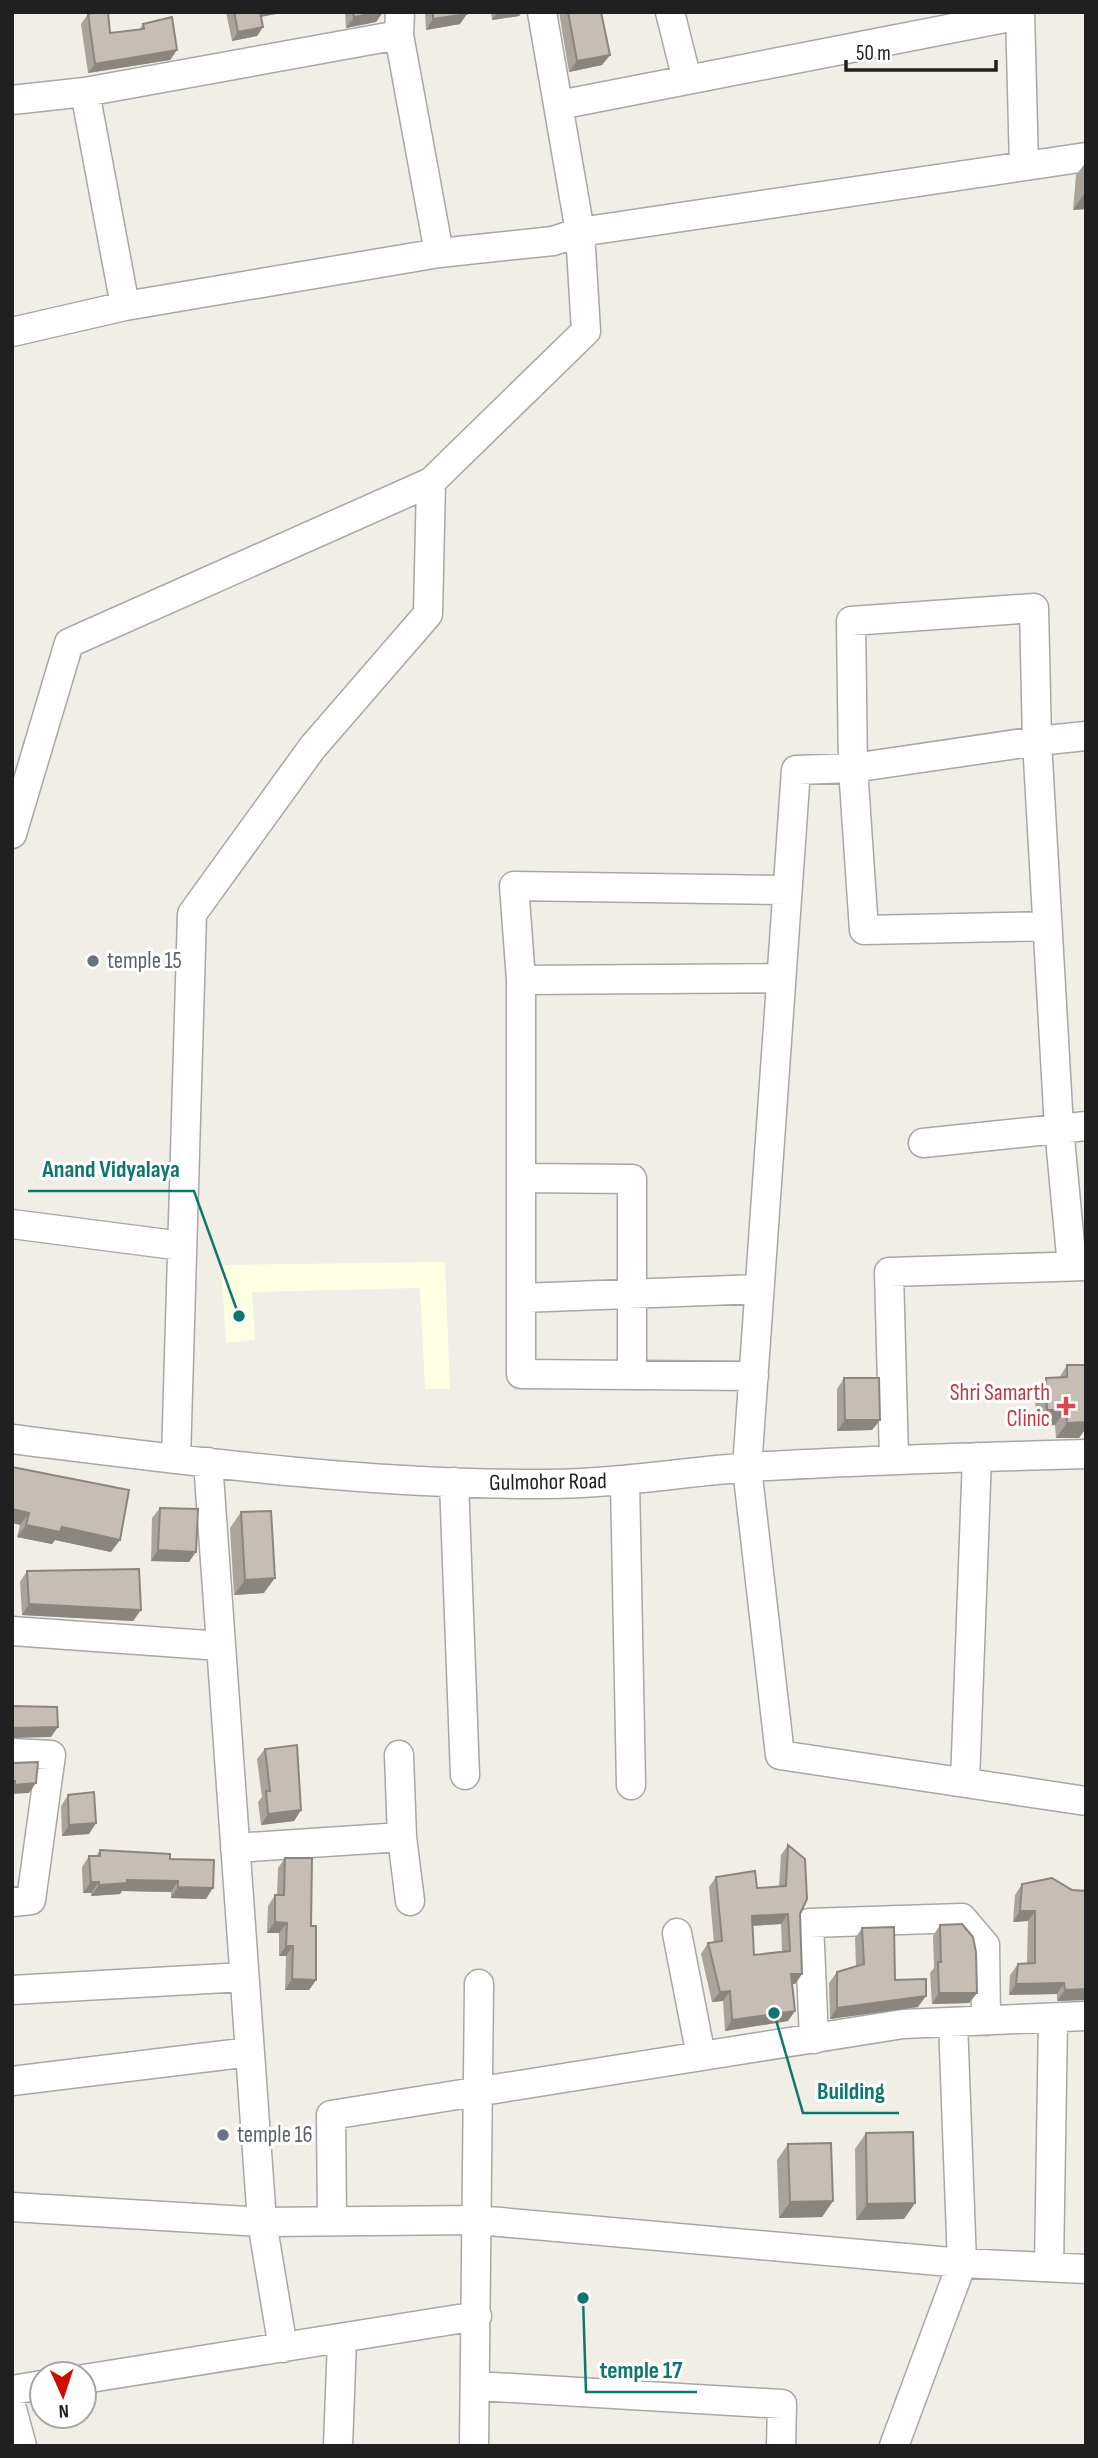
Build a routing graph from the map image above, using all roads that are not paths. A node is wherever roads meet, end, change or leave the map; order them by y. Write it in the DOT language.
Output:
graph roads {
  1 [pos="542,12"];
  2 [pos="670,12"];
  3 [pos="1020,14"];
  4 [pos="400,24"];
  5 [pos="687,80"];
  6 [pos="85,92"];
  7 [pos="12,100"];
  8 [pos="559,106"];
  9 [pos="1086,157"];
  10 [pos="1024,166"];
  11 [pos="580,232"];
  12 [pos="439,253"];
  13 [pos="125,306"];
  14 [pos="12,332"];
  15 [pos="431,482"];
  16 [pos="1086,736"];
  17 [pos="1037,741"];
  18 [pos="853,768"];
  19 [pos="12,834"];
  20 [pos="787,890"];
  21 [pos="1048,926"];
  22 [pos="781,978"];
  23 [pos="521,980"];
  24 [pos="1072,1127"];
  25 [pos="923,1143"];
  26 [pos="521,1178"];
  27 [pos="12,1224"];
  28 [pos="182,1246"];
  29 [pos="1079,1266"];
  30 [pos="760,1289"];
  31 [pos="632,1294"];
  32 [pos="521,1298"];
  33 [pos="632,1375"];
  34 [pos="754,1376"];
  35 [pos="12,1439"];
  36 [pos="1086,1454"];
  37 [pos="977,1457"];
  38 [pos="176,1459"];
  39 [pos="894,1459"];
  40 [pos="208,1462"];
  41 [pos="747,1468"];
  42 [pos="625,1481"];
  43 [pos="454,1482"];
  44 [pos="12,1631"];
  45 [pos="221,1646"];
  46 [pos="12,1753"];
  47 [pos="399,1755"];
  48 [pos="465,1775"];
  49 [pos="965,1783"];
  50 [pos="631,1785"];
  51 [pos="1086,1801"];
  52 [pos="402,1837"];
  53 [pos="235,1848"];
  54 [pos="410,1901"];
  55 [pos="12,1902"];
  56 [pos="677,1933"];
  57 [pos="244,1977"];
  58 [pos="479,1984"];
  59 [pos="12,1990"];
  60 [pos="1086,2016"];
  61 [pos="1053,2018"];
  62 [pos="986,2021"];
  63 [pos="953,2022"];
  64 [pos="814,2039"];
  65 [pos="250,2052"];
  66 [pos="701,2056"];
  67 [pos="12,2081"];
  68 [pos="478,2092"];
  69 [pos="12,2207"];
  70 [pos="477,2220"];
  71 [pos="332,2221"];
  72 [pos="262,2222"];
  73 [pos="962,2263"];
  74 [pos="1049,2267"];
  75 [pos="1086,2269"];
  76 [pos="477,2316"];
  77 [pos="342,2340"];
  78 [pos="283,2348"];
  79 [pos="98,2377"];
  80 [pos="477,2386"];
  81 [pos="12,2409"];
  82 [pos="22,2446"];
  83 [pos="338,2446"];
  84 [pos="474,2446"];
  85 [pos="781,2446"];
  86 [pos="894,2446"];
  1 -- 8 [label="street"];
  2 -- 5 [label="street"];
  3 -- 5 [label="street"];
  3 -- 10 [label="street"];
  4 -- 6 [label="street"];
  4 -- 12 [label="street"];
  5 -- 8 [label="street"];
  6 -- 7 [label="street"];
  6 -- 13 [label="street"];
  8 -- 11 [label="street"];
  9 -- 10 [label="street"];
  10 -- 11 [label="street"];
  11 -- 12 [label="street"];
  11 -- 15 [label="street"];
  12 -- 13 [label="street"];
  13 -- 14 [label="street"];
  15 -- 19 [label="street"];
  15 -- 28 [label="street"];
  16 -- 17 [label="street"];
  17 -- 18 [label="street"];
  17 -- 18 [label="street"];
  17 -- 21 [label="street"];
  18 -- 20 [label="street"];
  18 -- 21 [label="street"];
  20 -- 22 [label="street"];
  20 -- 23 [label="street"];
  21 -- 24 [label="street"];
  22 -- 23 [label="street"];
  22 -- 30 [label="street"];
  23 -- 26 [label="street"];
  24 -- 25 [label="street"];
  24 -- 29 [label="street"];
  26 -- 31 [label="street"];
  26 -- 32 [label="street"];
  27 -- 28 [label="street"];
  28 -- 38 [label="street"];
  29 -- 39 [label="street"];
  30 -- 31 [label="street"];
  30 -- 34 [label="street"];
  31 -- 32 [label="street"];
  31 -- 33 [label="street"];
  32 -- 33 [label="street"];
  33 -- 34 [label="street"];
  34 -- 41 [label="street"];
  35 -- 38 [label="street, Gulmohor Road"];
  36 -- 37 [label="street, Gulmohor Road"];
  37 -- 39 [label="street, Gulmohor Road"];
  37 -- 49 [label="street"];
  38 -- 40 [label="street, Gulmohor Road"];
  39 -- 41 [label="street, Gulmohor Road"];
  40 -- 43 [label="street, Gulmohor Road"];
  40 -- 45 [label="street"];
  41 -- 42 [label="street, Gulmohor Road"];
  41 -- 49 [label="street"];
  42 -- 43 [label="street, Gulmohor Road"];
  42 -- 50 [label="street"];
  43 -- 48 [label="street"];
  44 -- 45 [label="street"];
  45 -- 53 [label="street"];
  46 -- 55 [label="street"];
  47 -- 52 [label="street"];
  49 -- 51 [label="street"];
  52 -- 53 [label="street"];
  52 -- 54 [label="street"];
  53 -- 57 [label="street"];
  56 -- 66 [label="street"];
  57 -- 59 [label="street"];
  57 -- 65 [label="street"];
  58 -- 68 [label="street"];
  60 -- 61 [label="street"];
  61 -- 62 [label="street"];
  61 -- 74 [label="street"];
  62 -- 63 [label="street"];
  62 -- 64 [label="street"];
  63 -- 64 [label="street"];
  63 -- 73 [label="street"];
  64 -- 66 [label="street"];
  65 -- 67 [label="street"];
  65 -- 72 [label="street"];
  66 -- 68 [label="street"];
  68 -- 70 [label="street"];
  68 -- 71 [label="street"];
  69 -- 72 [label="street"];
  70 -- 71 [label="street"];
  70 -- 73 [label="street"];
  70 -- 76 [label="street"];
  71 -- 72 [label="street"];
  72 -- 78 [label="street"];
  73 -- 74 [label="street"];
  73 -- 86 [label="street"];
  74 -- 75 [label="street"];
  76 -- 77 [label="street"];
  76 -- 80 [label="street"];
  77 -- 78 [label="street"];
  77 -- 83 [label="street"];
  78 -- 79 [label="street"];
  80 -- 84 [label="street"];
  80 -- 85 [label="street"];
  81 -- 82 [label="street"];
}
